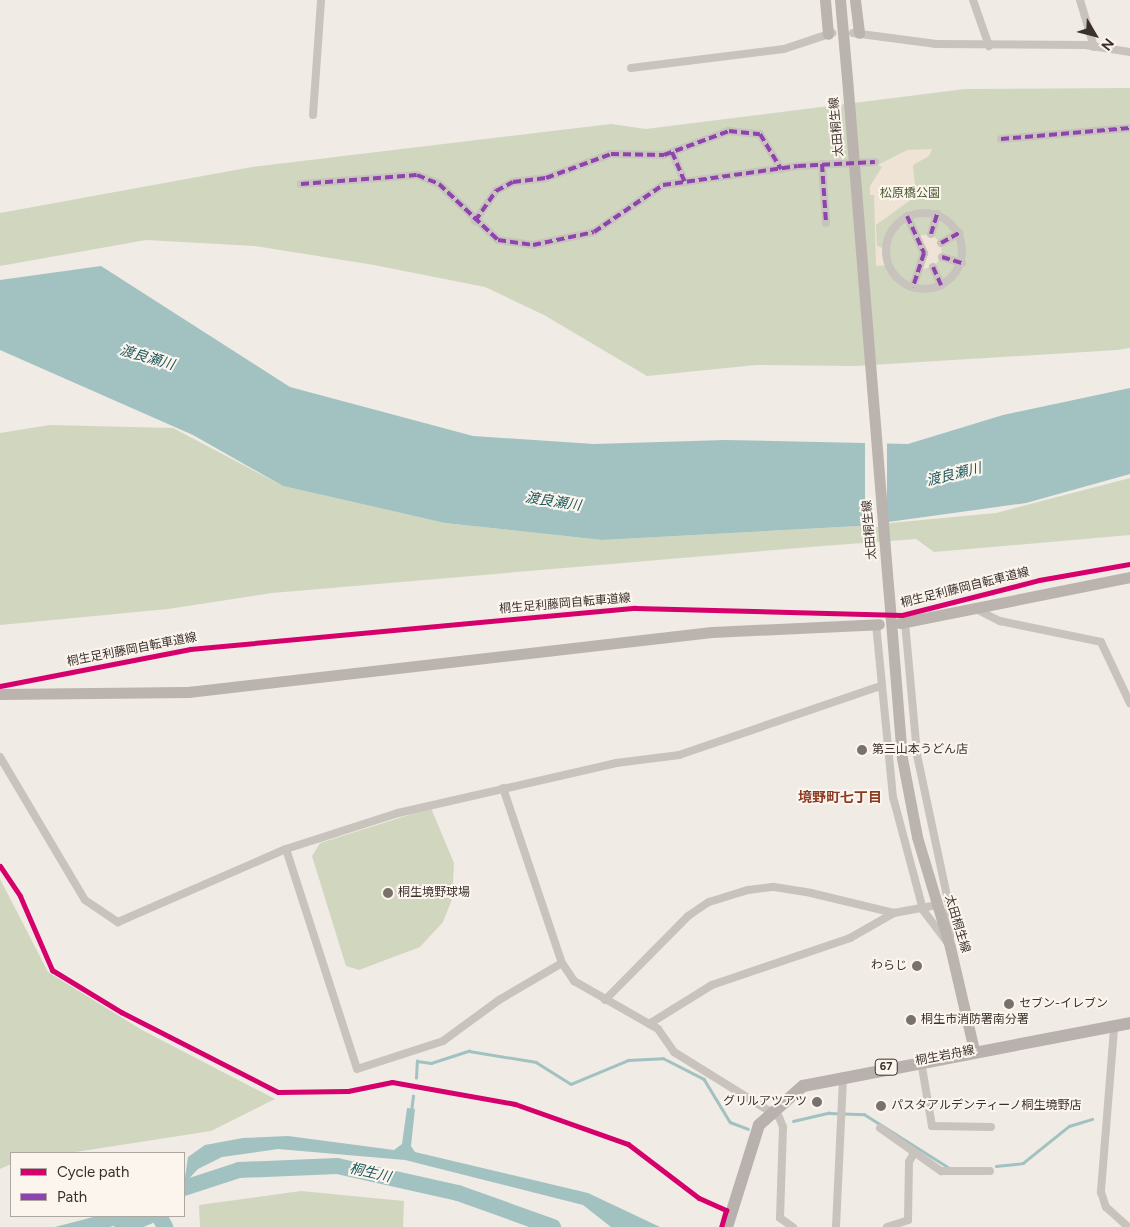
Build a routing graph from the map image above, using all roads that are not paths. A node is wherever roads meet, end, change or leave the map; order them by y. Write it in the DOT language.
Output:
graph roads {
  1 [pos="320,0"];
  2 [pos="825,0"];
  3 [pos="840,0"];
  4 [pos="855,0"];
  5 [pos="973,0"];
  6 [pos="1080,0"];
  7 [pos="830,33"];
  8 [pos="856,33"];
  9 [pos="989,46"];
  10 [pos="1094,47"];
  11 [pos="1130,52"];
  12 [pos="631,68"];
  13 [pos="313,115"];
  14 [pos="1130,128"];
  15 [pos="1001,139"];
  16 [pos="672,152"];
  17 [pos="875,162"];
  18 [pos="822,164"];
  19 [pos="781,169"];
  20 [pos="685,182"];
  21 [pos="300,184"];
  22 [pos="937,214"];
  23 [pos="907,216"];
  24 [pos="475,221"];
  25 [pos="826,223"];
  26 [pos="959,233"];
  27 [pos="931,234"];
  28 [pos="941,243"];
  29 [pos="942,257"];
  30 [pos="962,263"];
  31 [pos="933,267"];
  32 [pos="941,285"];
  33 [pos="913,288"];
  34 [pos="1130,577"];
  35 [pos="976,609"];
  36 [pos="903,623"];
  37 [pos="878,624"];
  38 [pos="880,686"];
  39 [pos="0,694"];
  40 [pos="1130,703"];
  41 [pos="0,757"];
  42 [pos="503,788"];
  43 [pos="286,849"];
  44 [pos="936,905"];
  45 [pos="923,910"];
  46 [pos="894,913"];
  47 [pos="950,947"];
  48 [pos="562,963"];
  49 [pos="605,1000"];
  50 [pos="649,1024"];
  51 [pos="1130,1024"];
  52 [pos="1114,1029"];
  53 [pos="974,1050"];
  54 [pos="920,1060"];
  55 [pos="843,1076"];
  56 [pos="770,1110"];
  57 [pos="991,1127"];
  58 [pos="880,1128"];
  59 [pos="914,1154"];
  60 [pos="990,1171"];
  61 [pos="727,1225"];
  62 [pos="793,1227"];
  63 [pos="836,1227"];
  64 [pos="887,1227"];
  65 [pos="1128,1227"];
  1 -- 13 [label="street"];
  2 -- 7 [label="street"];
  3 -- 44 [label="street, 太田桐生線, bridge"];
  4 -- 8 [label="street"];
  5 -- 9 [label="street"];
  6 -- 10 [label="street"];
  7 -- 12 [label="street"];
  8 -- 9 [label="street"];
  9 -- 10 [label="street"];
  10 -- 11 [label="street"];
  14 -- 15 [label="street"];
  16 -- 19 [label="street"];
  16 -- 20 [label="street"];
  16 -- 24 [label="street"];
  17 -- 18 [label="street"];
  18 -- 19 [label="street"];
  18 -- 25 [label="street"];
  19 -- 20 [label="street"];
  20 -- 24 [label="street"];
  21 -- 24 [label="street"];
  22 -- 23 [label="street"];
  22 -- 26 [label="street"];
  22 -- 27 [label="street"];
  23 -- 33 [label="street"];
  23 -- 33 [label="street"];
  26 -- 28 [label="street"];
  26 -- 30 [label="street"];
  29 -- 30 [label="street"];
  30 -- 32 [label="street"];
  31 -- 32 [label="street"];
  32 -- 33 [label="street"];
  34 -- 35 [label="street"];
  35 -- 36 [label="street"];
  35 -- 40 [label="street"];
  36 -- 47 [label="street"];
  37 -- 38 [label="street"];
  37 -- 39 [label="street"];
  38 -- 42 [label="street"];
  38 -- 45 [label="street"];
  41 -- 43 [label="street"];
  42 -- 43 [label="street"];
  42 -- 48 [label="street"];
  43 -- 48 [label="street"];
  44 -- 45 [label="street"];
  44 -- 47 [label="street, 太田桐生線"];
  45 -- 46 [label="street"];
  45 -- 47 [label="street"];
  46 -- 49 [label="street"];
  46 -- 50 [label="street"];
  47 -- 53 [label="street, 太田桐生線"];
  48 -- 49 [label="street"];
  49 -- 50 [label="street"];
  50 -- 56 [label="street"];
  51 -- 52 [label="main road, 桐生岩舟線 / 67"];
  52 -- 53 [label="main road, 桐生岩舟線 / 67"];
  52 -- 65 [label="street"];
  53 -- 54 [label="main road, 桐生岩舟線 / 67"];
  54 -- 55 [label="main road, 桐生岩舟線 / 67"];
  54 -- 57 [label="street"];
  55 -- 56 [label="main road, 桐生岩舟線 / 67"];
  55 -- 63 [label="street"];
  56 -- 61 [label="main road, 桐生岩舟線 / 67"];
  56 -- 62 [label="street"];
  58 -- 59 [label="street"];
  59 -- 60 [label="street"];
  59 -- 64 [label="street"];
}
